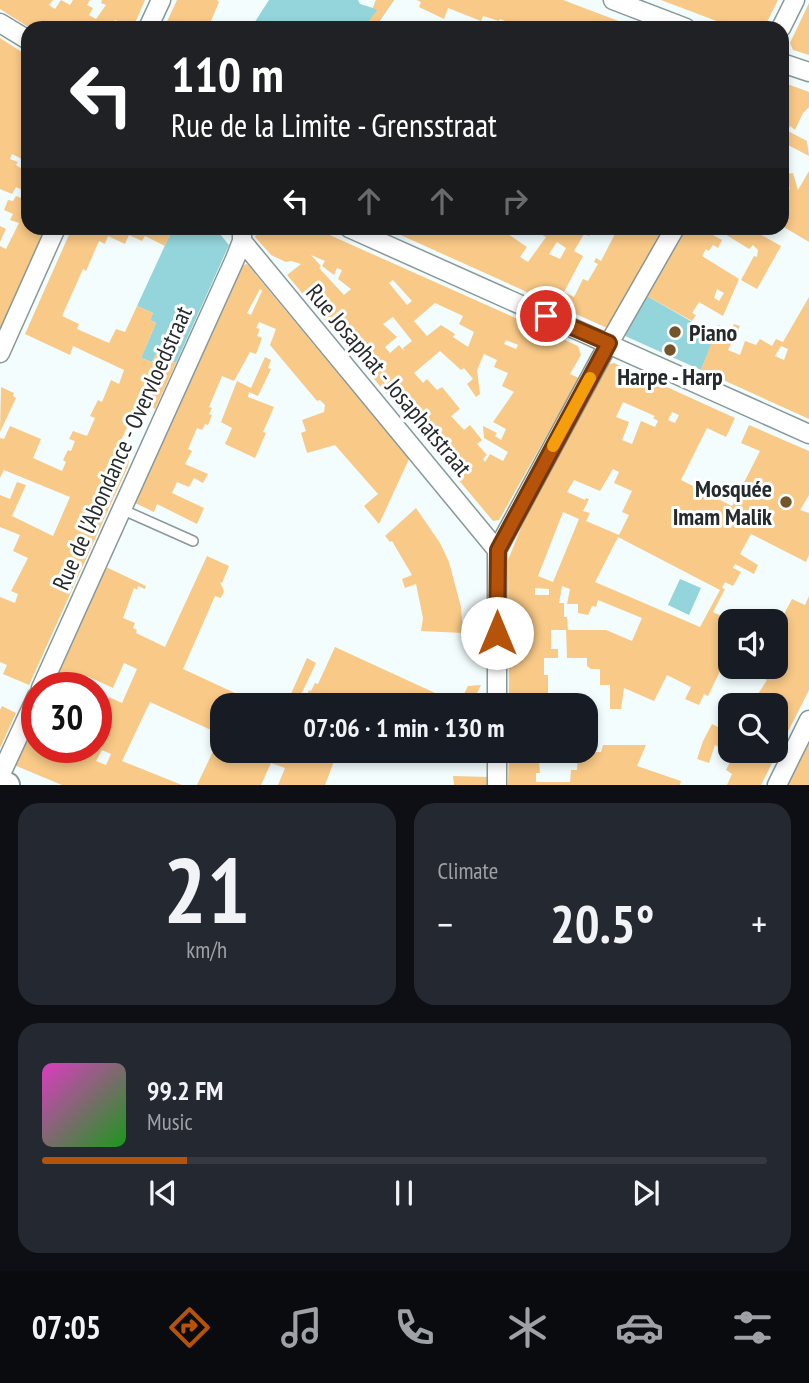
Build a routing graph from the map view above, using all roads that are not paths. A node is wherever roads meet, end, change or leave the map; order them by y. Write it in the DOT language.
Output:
graph roads {
  1 [pos="160,0"];
  2 [pos="613,0"];
  3 [pos="795,0"];
  4 [pos="151,21"];
  5 [pos="668,21"];
  6 [pos="784,21"];
  7 [pos="0,23"];
  8 [pos="21,36"];
  9 [pos="789,65"];
  10 [pos="809,72"];
  11 [pos="53,235"];
  12 [pos="242,235"];
  13 [pos="243,235"];
  14 [pos="365,235"];
  15 [pos="671,235"];
  16 [pos="609,343"];
  17 [pos="0,353"];
  18 [pos="809,434"];
  19 [pos="121,509"];
  20 [pos="193,541"];
  21 [pos="498,550"];
  22 [pos="48,672"];
  23 [pos="497,693"];
  24 [pos="809,720"];
  25 [pos="21,732"];
  26 [pos="497,763"];
  27 [pos="0,779"];
  28 [pos="7,785"];
  29 [pos="498,785"];
  30 [pos="776,785"];
  1 -- 4 [label="street"];
  2 -- 5 [label="street"];
  3 -- 6 [label="street"];
  7 -- 8 [label="street"];
  9 -- 10 [label="street"];
  11 -- 17 [label="street"];
  12 -- 19 [label="street, Rue de l'Abondance - Overvloedstraat"];
  13 -- 21 [label="street, Rue Josaphat - Josaphatstraat"];
  14 -- 16 [label="street"];
  15 -- 16 [label="street"];
  16 -- 18 [label="street"];
  16 -- 21 [label="street"];
  19 -- 20 [label="lane"];
  19 -- 22 [label="street, Rue de l'Abondance - Overvloedstraat"];
  21 -- 23 [label="street"];
  24 -- 30 [label="street"];
  25 -- 27 [label="street"];
  26 -- 29 [label="street"];
  27 -- 28 [label="street"];
}
